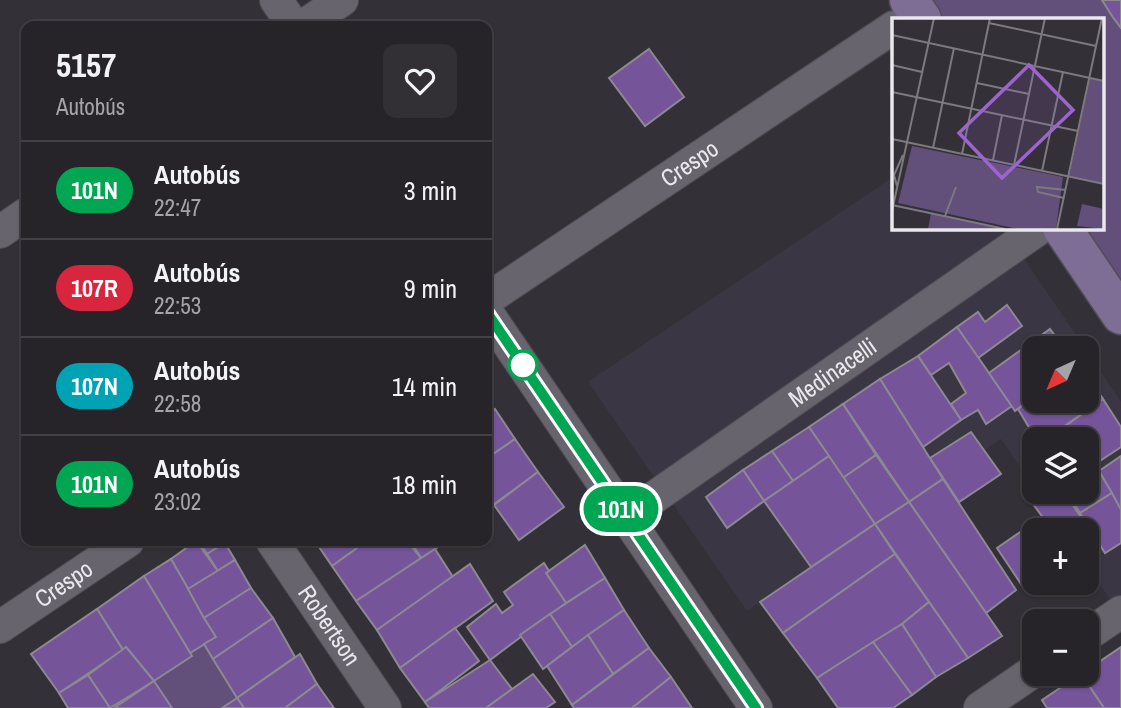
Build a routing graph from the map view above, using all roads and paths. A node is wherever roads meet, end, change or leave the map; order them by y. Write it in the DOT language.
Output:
graph roads {
  1 [pos="276,0"];
  2 [pos="342,0"];
  3 [pos="291,21"];
  4 [pos="310,21"];
  5 [pos="892,26"];
  6 [pos="21,217"];
  7 [pos="1039,229"];
  8 [pos="1063,229"];
  9 [pos="0,232"];
  10 [pos="492,296"];
  11 [pos="1121,315"];
  12 [pos="492,320"];
  13 [pos="626,517"];
  14 [pos="121,546"];
  15 [pos="275,546"];
  16 [pos="1121,612"];
  17 [pos="0,627"];
  18 [pos="1099,627"];
  19 [pos="1022,679"];
  20 [pos="385,708"];
  21 [pos="756,708"];
  22 [pos="980,708"];
  1 -- 3 [label="street"];
  2 -- 4 [label="street"];
  5 -- 10 [label="street, Crespo"];
  6 -- 9 [label="street"];
  7 -- 13 [label="street, Medinacelli"];
  8 -- 11 [label="main road"];
  12 -- 13 [label="street"];
  13 -- 21 [label="street"];
  14 -- 17 [label="street, Crespo"];
  15 -- 20 [label="street, Robertson"];
  16 -- 18 [label="street"];
  19 -- 22 [label="street"];
}
